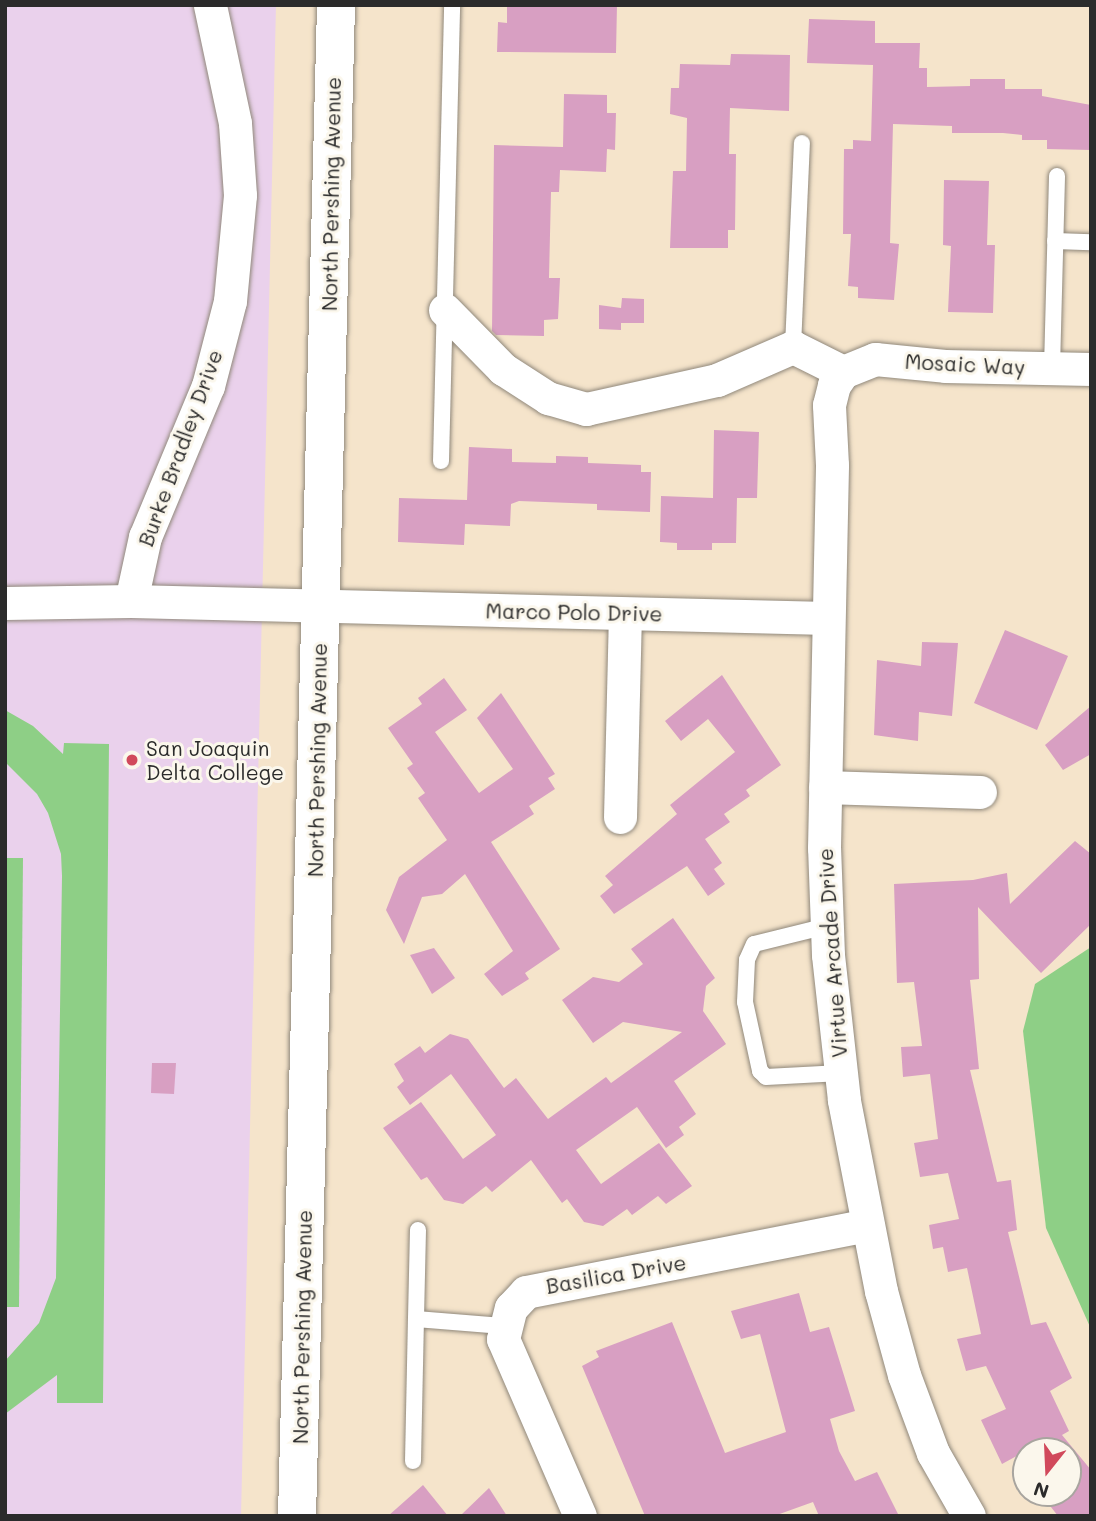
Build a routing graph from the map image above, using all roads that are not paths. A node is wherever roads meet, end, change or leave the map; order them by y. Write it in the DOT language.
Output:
graph roads {
  1 [pos="210,5"];
  2 [pos="336,5"];
  3 [pos="452,5"];
  4 [pos="802,143"];
  5 [pos="1057,176"];
  6 [pos="1055,241"];
  7 [pos="1091,242"];
  8 [pos="444,310"];
  9 [pos="793,347"];
  10 [pos="1052,368"];
  11 [pos="1091,369"];
  12 [pos="843,372"];
  13 [pos="441,461"];
  14 [pos="131,600"];
  15 [pos="5,603"];
  16 [pos="320,608"];
  17 [pos="625,614"];
  18 [pos="828,618"];
  19 [pos="825,787"];
  20 [pos="980,792"];
  21 [pos="620,817"];
  22 [pos="827,926"];
  23 [pos="841,1073"];
  24 [pos="867,1225"];
  25 [pos="418,1230"];
  26 [pos="416,1319"];
  27 [pos="503,1326"];
  28 [pos="413,1461"];
  29 [pos="298,1516"];
  30 [pos="580,1516"];
  31 [pos="969,1516"];
  1 -- 14 [label="street, Burke Bradley Drive"];
  2 -- 16 [label="main road, North Pershing Avenue"];
  3 -- 8 [label="lane"];
  4 -- 9 [label="lane"];
  5 -- 6 [label="lane"];
  6 -- 7 [label="lane"];
  6 -- 10 [label="lane"];
  8 -- 9 [label="street"];
  8 -- 13 [label="lane"];
  9 -- 12 [label="street"];
  10 -- 11 [label="street, Mosaic Way"];
  10 -- 12 [label="street, Mosaic Way"];
  12 -- 18 [label="street, Virtue Arcade Drive"];
  14 -- 15 [label="street"];
  14 -- 16 [label="street"];
  16 -- 17 [label="street, Marco Polo Drive"];
  16 -- 29 [label="main road, North Pershing Avenue"];
  17 -- 18 [label="street, Marco Polo Drive"];
  17 -- 21 [label="street"];
  18 -- 19 [label="street, Virtue Arcade Drive"];
  19 -- 20 [label="street"];
  19 -- 22 [label="street, Virtue Arcade Drive"];
  22 -- 23 [label="street, Virtue Arcade Drive"];
  22 -- 23 [label="lane"];
  23 -- 24 [label="street, Virtue Arcade Drive"];
  24 -- 27 [label="street, Basilica Drive"];
  24 -- 31 [label="street, Virtue Arcade Drive"];
  25 -- 26 [label="lane"];
  26 -- 27 [label="lane"];
  26 -- 28 [label="lane"];
  27 -- 30 [label="street"];
}
